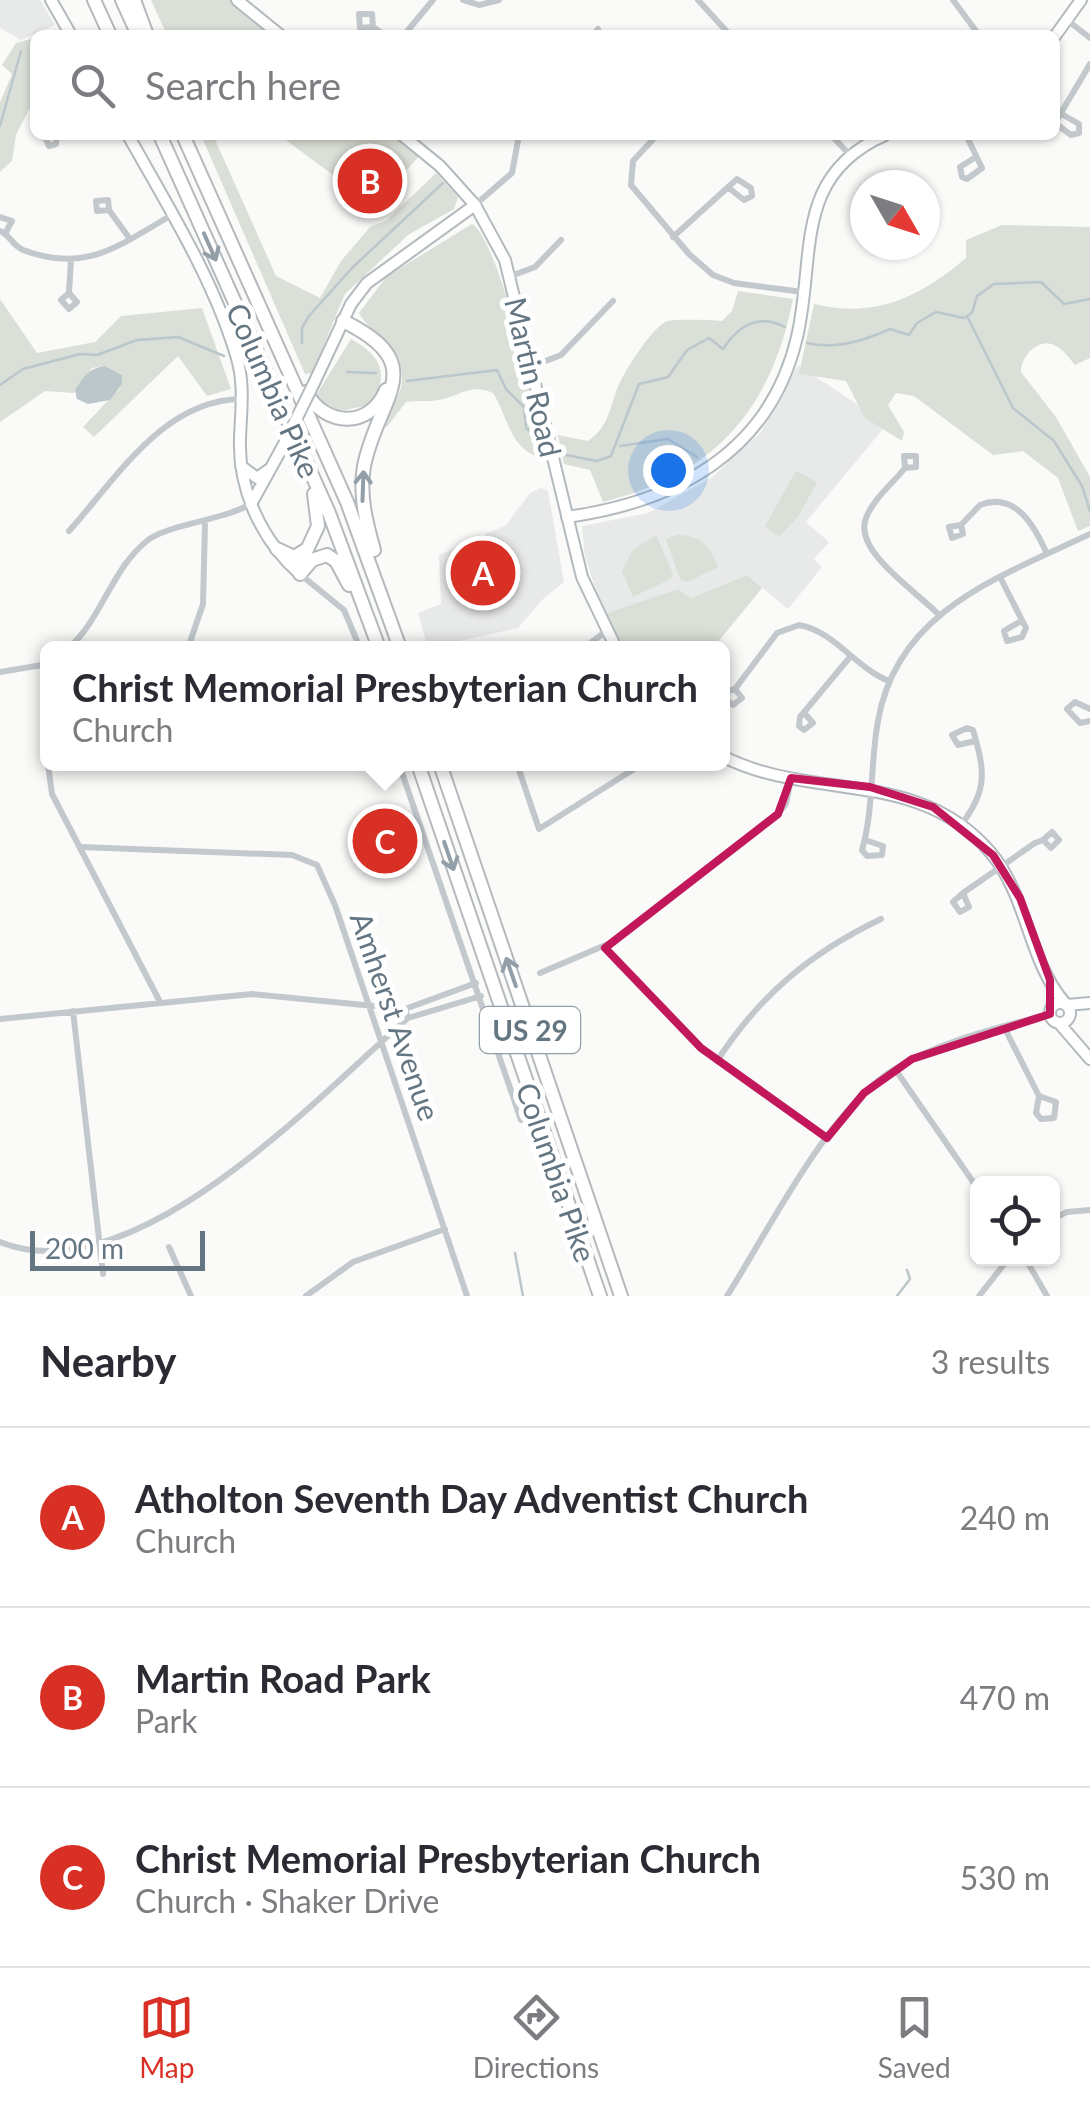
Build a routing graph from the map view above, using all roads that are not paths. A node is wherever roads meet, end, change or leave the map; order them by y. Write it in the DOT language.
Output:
graph roads {
  1 [pos="51,0"];
  2 [pos="98,0"];
  3 [pos="122,0"];
  4 [pos="134,0"];
  5 [pos="237,0"];
  6 [pos="433,0"];
  7 [pos="463,0"];
  8 [pos="498,0"];
  9 [pos="698,0"];
  10 [pos="953,0"];
  11 [pos="1081,0"];
  12 [pos="1067,20"];
  13 [pos="373,26"];
  14 [pos="68,30"];
  15 [pos="112,30"];
  16 [pos="136,30"];
  17 [pos="145,30"];
  18 [pos="274,30"];
  19 [pos="378,30"];
  20 [pos="408,30"];
  21 [pos="725,30"];
  22 [pos="974,30"];
  23 [pos="1060,30"];
  24 [pos="1090,38"];
  25 [pos="1090,64"];
  26 [pos="1060,113"];
  27 [pos="131,140"];
  28 [pos="161,140"];
  29 [pos="186,140"];
  30 [pos="408,140"];
  31 [pos="518,140"];
  32 [pos="652,140"];
  33 [pos="836,140"];
  34 [pos="876,140"];
  35 [pos="968,140"];
  36 [pos="850,155"];
  37 [pos="976,156"];
  38 [pos="730,188"];
  39 [pos="475,205"];
  40 [pos="109,210"];
  41 [pos="173,214"];
  42 [pos="0,217"];
  43 [pos="3,232"];
  44 [pos="673,237"];
  45 [pos="130,238"];
  46 [pos="561,240"];
  47 [pos="72,260"];
  48 [pos="510,276"];
  49 [pos="803,292"];
  50 [pos="69,293"];
  51 [pos="613,300"];
  52 [pos="341,324"];
  53 [pos="268,326"];
  54 [pos="532,366"];
  55 [pos="242,400"];
  56 [pos="304,458"];
  57 [pos="275,464"];
  58 [pos="241,466"];
  59 [pos="905,468"];
  60 [pos="251,504"];
  61 [pos="568,517"];
  62 [pos="205,524"];
  63 [pos="961,525"];
  64 [pos="69,531"];
  65 [pos="1090,534"];
  66 [pos="312,544"];
  67 [pos="277,550"];
  68 [pos="1047,554"];
  69 [pos="298,573"];
  70 [pos="1000,576"];
  71 [pos="938,614"];
  72 [pos="1021,620"];
  73 [pos="372,629"];
  74 [pos="605,632"];
  75 [pos="75,641"];
  76 [pos="190,641"];
  77 [pos="357,641"];
  78 [pos="376,641"];
  79 [pos="398,641"];
  80 [pos="399,641"];
  81 [pos="593,641"];
  82 [pos="611,641"];
  83 [pos="850,657"];
  84 [pos="40,665"];
  85 [pos="0,672"];
  86 [pos="889,681"];
  87 [pos="735,689"];
  88 [pos="1090,709"];
  89 [pos="806,714"];
  90 [pos="1090,721"];
  91 [pos="975,741"];
  92 [pos="730,759"];
  93 [pos="49,771"];
  94 [pos="401,771"];
  95 [pos="420,771"];
  96 [pos="442,771"];
  97 [pos="519,771"];
  98 [pos="631,771"];
  99 [pos="791,778"];
  100 [pos="870,787"];
  101 [pos="961,825"];
  102 [pos="865,840"];
  103 [pos="1043,840"];
  104 [pos="80,846"];
  105 [pos="1001,866"];
  106 [pos="963,893"];
  107 [pos="881,920"];
  108 [pos="605,948"];
  109 [pos="540,972"];
  110 [pos="476,983"];
  111 [pos="481,996"];
  112 [pos="160,1002"];
  113 [pos="1090,1003"];
  114 [pos="368,1006"];
  115 [pos="406,1009"];
  116 [pos="73,1011"];
  117 [pos="1062,1012"];
  118 [pos="408,1018"];
  119 [pos="0,1020"];
  120 [pos="1004,1028"];
  121 [pos="381,1043"];
  122 [pos="1090,1060"];
  123 [pos="716,1061"];
  124 [pos="894,1068"];
  125 [pos="1039,1096"];
  126 [pos="522,1120"];
  127 [pos="827,1138"];
  128 [pos="282,1145"];
  129 [pos="970,1177"];
  130 [pos="1090,1210"];
  131 [pos="1060,1216"];
  132 [pos="444,1229"];
  133 [pos="178,1241"];
  134 [pos="0,1242"];
  135 [pos="169,1247"];
  136 [pos="16,1255"];
  137 [pos="154,1257"];
  138 [pos="1003,1266"];
  139 [pos="1030,1266"];
  140 [pos="116,1272"];
  141 [pos="89,1274"];
  142 [pos="102,1274"];
  143 [pos="192,1296"];
  144 [pos="306,1296"];
  145 [pos="467,1296"];
  146 [pos="597,1296"];
  147 [pos="621,1296"];
  148 [pos="727,1296"];
  149 [pos="979,1296"];
  150 [pos="1047,1296"];
  1 -- 14 [label="street"];
  2 -- 15 [label="highway"];
  3 -- 16 [label="highway"];
  4 -- 17 [label="highway"];
  5 -- 18 [label="street"];
  6 -- 20 [label="street"];
  7 -- 8 [label="street"];
  9 -- 21 [label="street"];
  10 -- 22 [label="street"];
  11 -- 12 [label="street"];
  12 -- 23 [label="street"];
  12 -- 24 [label="street"];
  13 -- 19 [label="street"];
  25 -- 26 [label="street"];
  27 -- 41 [label="street"];
  28 -- 56 [label="highway, Columbia Pike, one-way"];
  29 -- 53 [label="highway, Columbia Pike"];
  30 -- 39 [label="street, Martin Road"];
  31 -- 39 [label="street"];
  32 -- 44 [label="street"];
  33 -- 36 [label="street"];
  34 -- 36 [label="street"];
  35 -- 37 [label="street"];
  36 -- 49 [label="street"];
  38 -- 44 [label="street"];
  39 -- 48 [label="street, Martin Road"];
  39 -- 52 [label="street"];
  40 -- 45 [label="street"];
  41 -- 45 [label="street"];
  41 -- 55 [label="street"];
  42 -- 43 [label="street"];
  43 -- 47 [label="street"];
  44 -- 49 [label="street"];
  45 -- 47 [label="street"];
  46 -- 48 [label="street"];
  47 -- 50 [label="street"];
  48 -- 54 [label="street, Martin Road"];
  49 -- 61 [label="street"];
  51 -- 54 [label="street"];
  52 -- 53 [label="highway"];
  52 -- 57 [label="street, bridge"];
  80 -- 52 [label="highway, one-way"];
  53 -- 79 [label="highway, Columbia Pike"];
  54 -- 61 [label="street, Martin Road"];
  55 -- 58 [label="street"];
  55 -- 64 [label="street"];
  56 -- 66 [label="highway"];
  56 -- 73 [label="highway, Columbia Pike"];
  57 -- 58 [label="street"];
  57 -- 60 [label="street"];
  58 -- 60 [label="street"];
  59 -- 71 [label="street"];
  60 -- 62 [label="street"];
  60 -- 67 [label="street"];
  61 -- 74 [label="street, Martin Road"];
  62 -- 75 [label="street"];
  62 -- 76 [label="street"];
  63 -- 68 [label="street"];
  65 -- 68 [label="street"];
  66 -- 67 [label="highway"];
  66 -- 69 [label="highway"];
  67 -- 69 [label="street"];
  68 -- 70 [label="street"];
  69 -- 73 [label="highway"];
  69 -- 77 [label="street"];
  70 -- 71 [label="street"];
  70 -- 72 [label="street"];
  71 -- 86 [label="street"];
  73 -- 78 [label="highway, Columbia Pike"];
  74 -- 81 [label="street"];
  74 -- 82 [label="street, Martin Road"];
  83 -- 86 [label="street"];
  83 -- 87 [label="street"];
  83 -- 89 [label="street"];
  84 -- 85 [label="street"];
  86 -- 100 [label="street"];
  88 -- 90 [label="street"];
  91 -- 101 [label="street"];
  92 -- 99 [label="street"];
  93 -- 104 [label="street"];
  94 -- 110 [label="street"];
  95 -- 146 [label="highway, Columbia Pike / US 29, one-way"];
  147 -- 96 [label="highway, Columbia Pike / US 29, one-way"];
  97 -- 98 [label="street"];
  99 -- 100 [label="street"];
  99 -- 108 [label="street"];
  100 -- 101 [label="street"];
  100 -- 102 [label="street"];
  101 -- 105 [label="street"];
  103 -- 105 [label="street"];
  104 -- 112 [label="street"];
  104 -- 114 [label="street, Amherst Avenue"];
  105 -- 106 [label="street"];
  105 -- 117 [label="street"];
  107 -- 123 [label="street"];
  108 -- 109 [label="street"];
  108 -- 123 [label="street"];
  110 -- 111 [label="street"];
  110 -- 115 [label="street"];
  111 -- 118 [label="street"];
  111 -- 126 [label="street"];
  112 -- 114 [label="street"];
  112 -- 116 [label="street"];
  113 -- 117 [label="street"];
  114 -- 115 [label="street"];
  114 -- 121 [label="street, Amherst Avenue"];
  115 -- 118 [label="street"];
  116 -- 119 [label="street"];
  116 -- 142 [label="street"];
  117 -- 120 [label="street"];
  117 -- 122 [label="street"];
  118 -- 121 [label="street"];
  120 -- 124 [label="street"];
  120 -- 125 [label="street"];
  121 -- 128 [label="street"];
  121 -- 132 [label="street, Amherst Avenue"];
  123 -- 127 [label="street"];
  124 -- 127 [label="street"];
  124 -- 129 [label="street"];
  127 -- 148 [label="street"];
  130 -- 131 [label="street"];
  132 -- 144 [label="street"];
  132 -- 145 [label="street, Amherst Avenue"];
  133 -- 135 [label="street"];
  134 -- 136 [label="street"];
  135 -- 137 [label="street"];
  135 -- 143 [label="street"];
  138 -- 149 [label="street"];
  139 -- 150 [label="street"];
  140 -- 142 [label="street"];
  141 -- 142 [label="street"];
}
